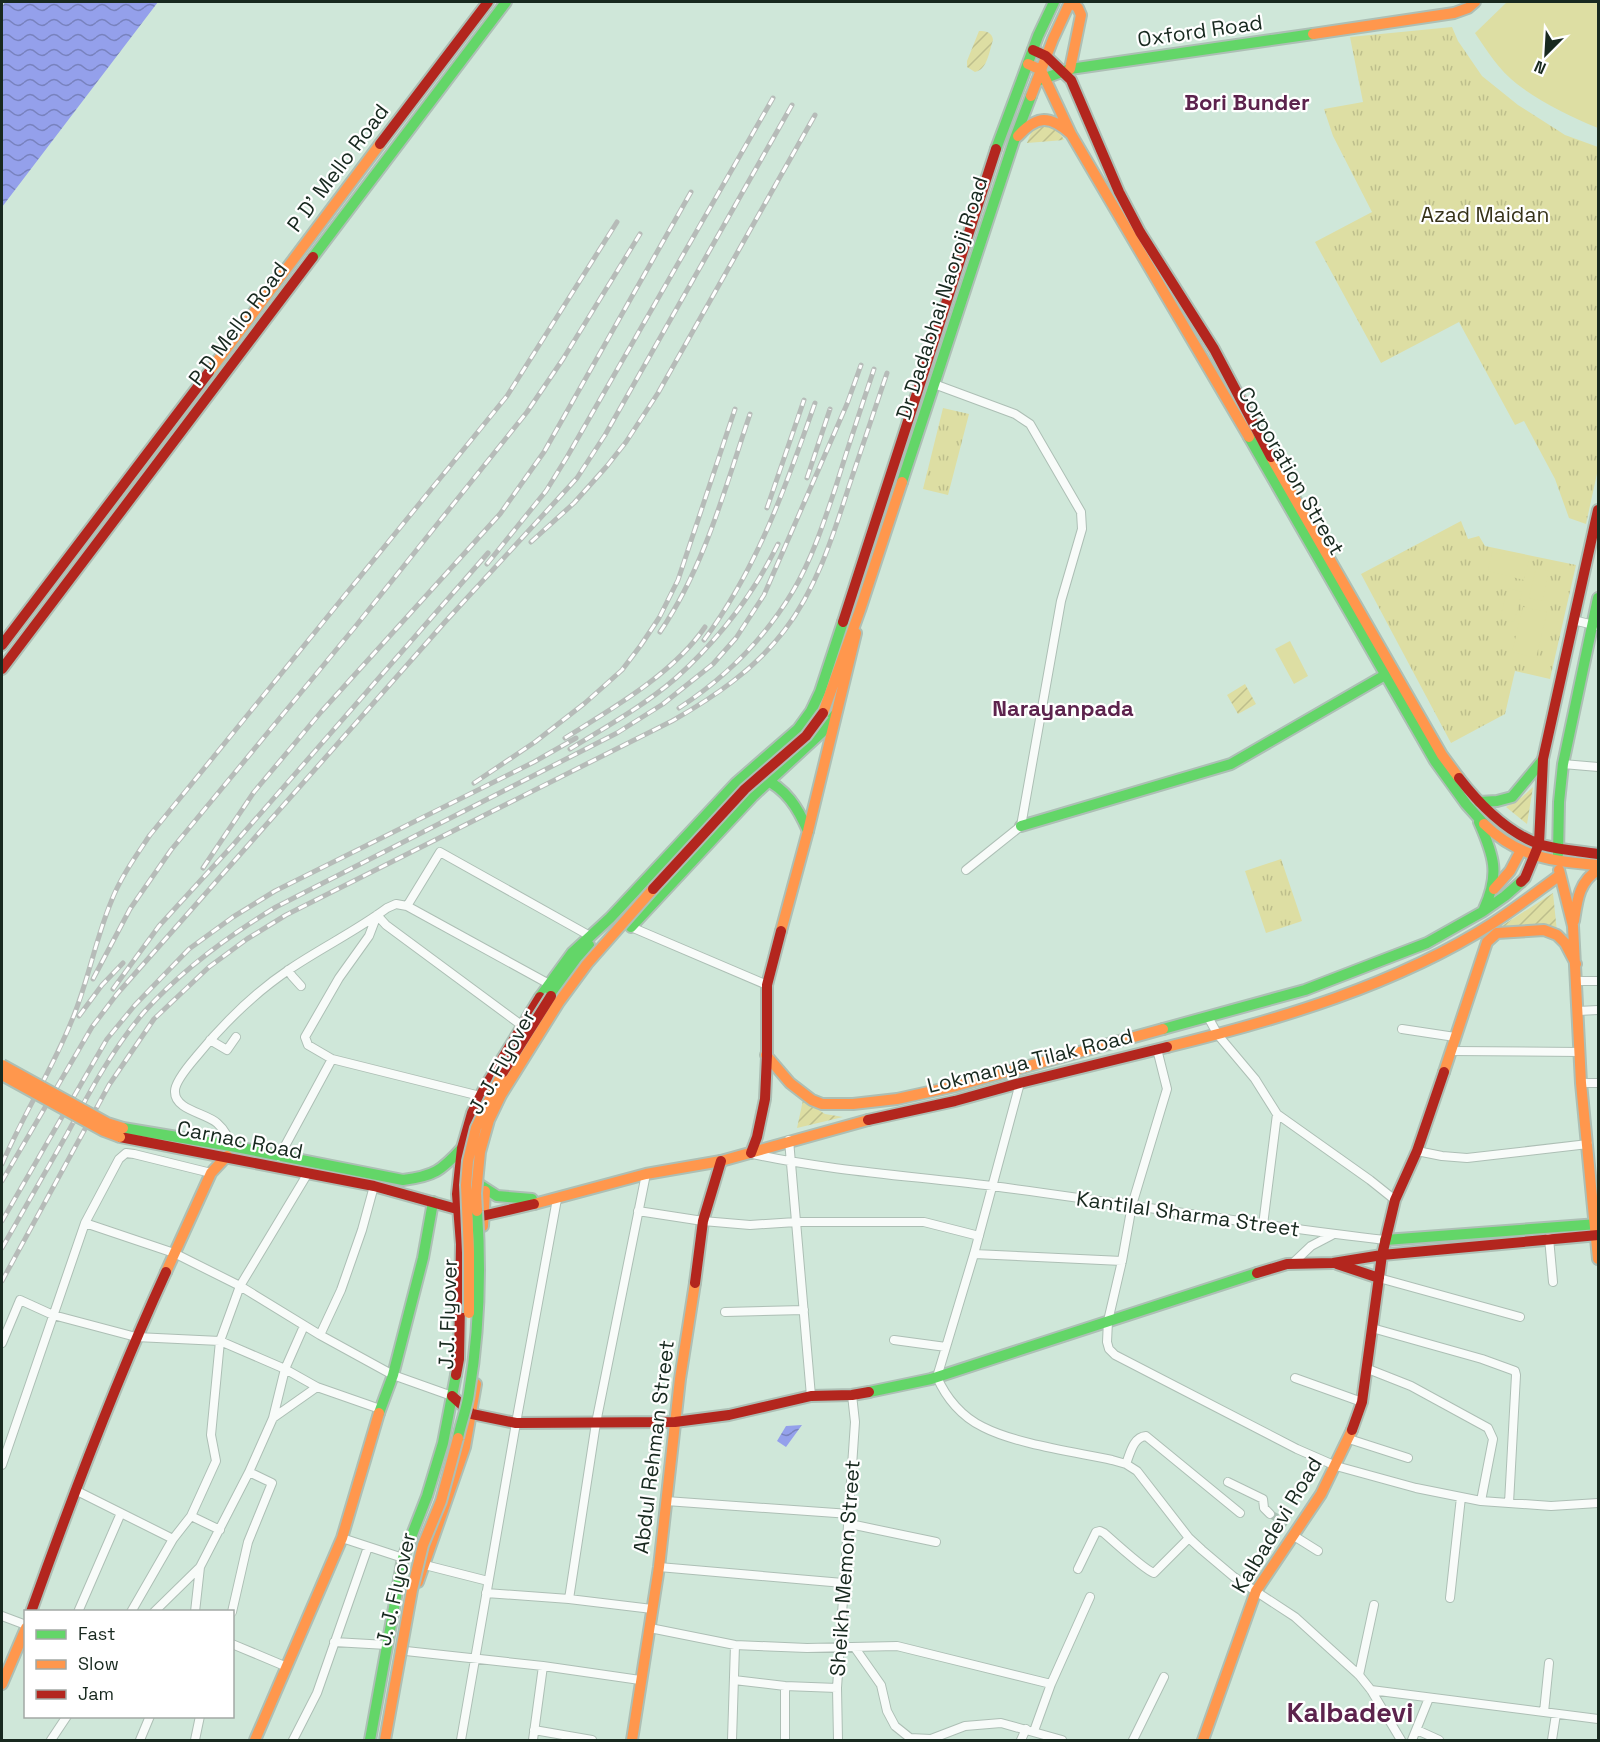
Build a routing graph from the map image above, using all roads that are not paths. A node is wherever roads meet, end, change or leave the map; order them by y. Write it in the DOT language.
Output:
graph roads {
  1 [pos="488,2"];
  2 [pos="507,2"];
  3 [pos="1054,2"];
  4 [pos="1071,2"];
  5 [pos="1468,4"];
  6 [pos="1033,50"];
  7 [pos="1046,56"];
  8 [pos="1028,64"];
  9 [pos="1067,70"];
  10 [pos="1041,76"];
  11 [pos="1071,134"];
  12 [pos="1014,141"];
  13 [pos="1214,349"];
  14 [pos="1202,355"];
  15 [pos="934,384"];
  16 [pos="168,424"];
  17 [pos="179,434"];
  18 [pos="1599,510"];
  19 [pos="1599,598"];
  20 [pos="860,610"];
  21 [pos="1573,620"];
  22 [pos="1595,625"];
  23 [pos="2,645"];
  24 [pos="2,669"];
  25 [pos="1389,672"];
  26 [pos="835,715"];
  27 [pos="1543,759"];
  28 [pos="1563,764"];
  29 [pos="1599,767"];
  30 [pos="770,780"];
  31 [pos="736,783"];
  32 [pos="1479,801"];
  33 [pos="1478,819"];
  34 [pos="1021,826"];
  35 [pos="808,831"];
  36 [pos="1539,844"];
  37 [pos="1558,849"];
  38 [pos="1521,850"];
  39 [pos="1599,854"];
  40 [pos="1535,857"];
  41 [pos="1557,862"];
  42 [pos="1599,865"];
  43 [pos="966,870"];
  44 [pos="1599,870"];
  45 [pos="1560,875"];
  46 [pos="1494,889"];
  47 [pos="407,906"];
  48 [pos="1482,912"];
  49 [pos="377,915"];
  50 [pos="631,927"];
  51 [pos="1573,927"];
  52 [pos="1479,931"];
  53 [pos="594,935"];
  54 [pos="1576,964"];
  55 [pos="1479,966"];
  56 [pos="288,970"];
  57 [pos="1577,981"];
  58 [pos="1599,981"];
  59 [pos="549,984"];
  60 [pos="767,985"];
  61 [pos="301,986"];
  62 [pos="1599,1010"];
  63 [pos="1578,1011"];
  64 [pos="1208,1017"];
  65 [pos="522,1026"];
  66 [pos="1402,1029"];
  67 [pos="1218,1035"];
  68 [pos="236,1037"];
  69 [pos="1455,1037"];
  70 [pos="210,1040"];
  71 [pos="545,1041"];
  72 [pos="1157,1049"];
  73 [pos="1450,1051"];
  74 [pos="1580,1052"];
  75 [pos="766,1055"];
  76 [pos="332,1059"];
  77 [pos="2,1065"];
  78 [pos="2,1075"];
  79 [pos="1020,1083"];
  80 [pos="1581,1083"];
  81 [pos="1599,1083"];
  82 [pos="480,1096"];
  83 [pos="1277,1114"];
  84 [pos="122,1132"];
  85 [pos="789,1140"];
  86 [pos="1588,1144"];
  87 [pos="462,1148"];
  88 [pos="229,1151"];
  89 [pos="1416,1151"];
  90 [pos="751,1153"];
  91 [pos="279,1157"];
  92 [pos="721,1161"];
  93 [pos="789,1162"];
  94 [pos="211,1173"];
  95 [pos="308,1173"];
  96 [pos="646,1174"];
  97 [pos="374,1186"];
  98 [pos="992,1186"];
  99 [pos="485,1191"];
  100 [pos="557,1199"];
  101 [pos="1395,1200"];
  102 [pos="433,1202"];
  103 [pos="1596,1202"];
  104 [pos="1132,1205"];
  105 [pos="458,1210"];
  106 [pos="638,1211"];
  107 [pos="482,1216"];
  108 [pos="703,1221"];
  109 [pos="796,1222"];
  110 [pos="85,1223"];
  111 [pos="1263,1224"];
  112 [pos="1597,1229"];
  113 [pos="1335,1234"];
  114 [pos="979,1236"];
  115 [pos="1549,1238"];
  116 [pos="1385,1240"];
  117 [pos="174,1253"];
  118 [pos="974,1254"];
  119 [pos="1382,1255"];
  120 [pos="1599,1259"];
  121 [pos="1122,1261"];
  122 [pos="1334,1263"];
  123 [pos="1292,1264"];
  124 [pos="1379,1278"];
  125 [pos="1553,1282"];
  126 [pos="240,1286"];
  127 [pos="804,1310"];
  128 [pos="725,1312"];
  129 [pos="53,1315"];
  130 [pos="1520,1317"];
  131 [pos="1108,1321"];
  132 [pos="304,1326"];
  133 [pos="1372,1328"];
  134 [pos="320,1335"];
  135 [pos="136,1337"];
  136 [pos="894,1340"];
  137 [pos="220,1341"];
  138 [pos="2,1343"];
  139 [pos="946,1347"];
  140 [pos="285,1369"];
  141 [pos="1368,1369"];
  142 [pos="393,1375"];
  143 [pos="937,1377"];
  144 [pos="1295,1377"];
  145 [pos="317,1387"];
  146 [pos="852,1395"];
  147 [pos="452,1396"];
  148 [pos="811,1396"];
  149 [pos="1362,1402"];
  150 [pos="380,1409"];
  151 [pos="472,1414"];
  152 [pos="273,1418"];
  153 [pos="675,1422"];
  154 [pos="516,1423"];
  155 [pos="596,1423"];
  156 [pos="1348,1439"];
  157 [pos="1408,1458"];
  158 [pos="1126,1464"];
  159 [pos="2,1465"];
  160 [pos="1336,1467"];
  161 [pos="249,1472"];
  162 [pos="1228,1482"];
  163 [pos="75,1490"];
  164 [pos="1461,1497"];
  165 [pos="666,1501"];
  166 [pos="1481,1501"];
  167 [pos="1509,1503"];
  168 [pos="1599,1503"];
  169 [pos="121,1513"];
  170 [pos="850,1514"];
  171 [pos="1240,1514"];
  172 [pos="1270,1514"];
  173 [pos="191,1516"];
  174 [pos="850,1524"];
  175 [pos="1294,1529"];
  176 [pos="220,1530"];
  177 [pos="342,1538"];
  178 [pos="1189,1538"];
  179 [pos="173,1539"];
  180 [pos="936,1542"];
  181 [pos="368,1548"];
  182 [pos="1318,1551"];
  183 [pos="403,1558"];
  184 [pos="425,1565"];
  185 [pos="200,1567"];
  186 [pos="658,1567"];
  187 [pos="1078,1569"];
  188 [pos="488,1581"];
  189 [pos="843,1583"];
  190 [pos="1256,1591"];
  191 [pos="486,1593"];
  192 [pos="1090,1597"];
  193 [pos="1450,1598"];
  194 [pos="569,1599"];
  195 [pos="1374,1605"];
  196 [pos="652,1609"];
  197 [pos="32,1610"];
  198 [pos="78,1610"];
  199 [pos="132,1610"];
  200 [pos="155,1610"];
  201 [pos="195,1610"];
  202 [pos="232,1610"];
  203 [pos="2,1616"];
  204 [pos="24,1625"];
  205 [pos="650,1628"];
  206 [pos="24,1631"];
  207 [pos="334,1642"];
  208 [pos="234,1645"];
  209 [pos="387,1645"];
  210 [pos="735,1645"];
  211 [pos="840,1647"];
  212 [pos="855,1648"];
  213 [pos="406,1651"];
  214 [pos="475,1658"];
  215 [pos="1550,1663"];
  216 [pos="543,1666"];
  217 [pos="286,1667"];
  218 [pos="1359,1675"];
  219 [pos="1164,1677"];
  220 [pos="640,1680"];
  221 [pos="734,1680"];
  222 [pos="2,1684"];
  223 [pos="1051,1684"];
  224 [pos="785,1686"];
  225 [pos="837,1688"];
  226 [pos="1371,1690"];
  227 [pos="1429,1698"];
  228 [pos="1544,1712"];
  229 [pos="1556,1714"];
  230 [pos="66,1718"];
  231 [pos="149,1718"];
  232 [pos="200,1718"];
  233 [pos="1599,1719"];
  234 [pos="1026,1729"];
  235 [pos="534,1730"];
  236 [pos="1417,1730"];
  237 [pos="1034,1731"];
  238 [pos="51,1740"];
  239 [pos="140,1740"];
  240 [pos="195,1740"];
  241 [pos="255,1740"];
  242 [pos="294,1740"];
  243 [pos="370,1740"];
  244 [pos="379,1740"];
  245 [pos="385,1740"];
  246 [pos="390,1740"];
  247 [pos="461,1740"];
  248 [pos="533,1740"];
  249 [pos="592,1740"];
  250 [pos="632,1740"];
  251 [pos="732,1740"];
  252 [pos="785,1740"];
  253 [pos="838,1740"];
  254 [pos="1021,1740"];
  255 [pos="1062,1740"];
  256 [pos="1133,1740"];
  257 [pos="1203,1740"];
  258 [pos="1401,1740"];
  259 [pos="1412,1740"];
  260 [pos="1439,1740"];
  261 [pos="1552,1740"];
  1 -- 16 [label="main road, P D' Mello Road"];
  2 -- 17 [label="main road, P D Mello Road"];
  3 -- 6 [label="main road, Dr Dadabhai Naoroji Road"];
  4 -- 7 [label="main road, Dr Dadabhai Naoroji Road"];
  4 -- 9 [label="main road"];
  5 -- 9 [label="main road, Oxford Road"];
  6 -- 7 [label="main road, Corporation Street"];
  6 -- 8 [label="main road, Dr Dadabhai Naoroji Road"];
  7 -- 9 [label="main road, Corporation Street"];
  7 -- 10 [label="main road, Dr Dadabhai Naoroji Road"];
  8 -- 10 [label="main road"];
  8 -- 31 [label="main road, Dr Dadabhai Naoroji Road"];
  9 -- 10 [label="main road, Oxford Road"];
  9 -- 13 [label="main road, Corporation Street"];
  10 -- 11 [label="main road, Corporation Street"];
  10 -- 12 [label="main road, Dr Dadabhai Naoroji Road"];
  11 -- 12 [label="main road"];
  11 -- 14 [label="main road, Corporation Street"];
  12 -- 15 [label="main road, Dr Dadabhai Naoroji Road"];
  13 -- 14 [label="main road"];
  13 -- 25 [label="main road, Corporation Street"];
  14 -- 25 [label="main road, Corporation Street"];
  15 -- 20 [label="main road, Dr Dadabhai Naoroji Road"];
  15 -- 34 [label="street"];
  16 -- 17 [label="main road"];
  16 -- 23 [label="main road, P D' Mello Road"];
  17 -- 24 [label="main road, P D Mello Road"];
  18 -- 21 [label="main road, Lokmanya Tilak Road"];
  19 -- 22 [label="main road"];
  20 -- 26 [label="main road"];
  20 -- 245 [label="main road, J. J. Flyover, bridge"];
  21 -- 22 [label="street"];
  21 -- 27 [label="main road, Lokmanya Tilak Road"];
  22 -- 28 [label="main road"];
  25 -- 32 [label="main road, Corporation Street"];
  25 -- 33 [label="main road, Corporation Street"];
  25 -- 34 [label="main road"];
  26 -- 30 [label="main road"];
  26 -- 35 [label="main road"];
  27 -- 32 [label="main road"];
  27 -- 36 [label="main road, Lokmanya Tilak Road"];
  28 -- 29 [label="street"];
  28 -- 37 [label="main road"];
  30 -- 31 [label="main road"];
  30 -- 35 [label="main road"];
  30 -- 50 [label="main road"];
  31 -- 53 [label="main road, Dr Dadabhai Naoroji Road"];
  32 -- 36 [label="main road, Corporation Street"];
  33 -- 38 [label="main road, Corporation Street"];
  33 -- 46 [label="main road"];
  34 -- 43 [label="street"];
  35 -- 60 [label="main road"];
  36 -- 37 [label="main road, Corporation Street"];
  36 -- 40 [label="main road, Lokmanya Tilak Road"];
  37 -- 39 [label="main road, Corporation Street"];
  37 -- 41 [label="main road"];
  38 -- 40 [label="main road, Corporation Street"];
  38 -- 46 [label="main road"];
  40 -- 41 [label="main road, Corporation Street"];
  40 -- 48 [label="main road, Lokmanya Tilak Road"];
  41 -- 42 [label="main road, Corporation Street"];
  41 -- 45 [label="main road"];
  44 -- 51 [label="main road"];
  45 -- 51 [label="main road"];
  45 -- 52 [label="main road, Lokmanya Tilak Road"];
  46 -- 48 [label="main road"];
  47 -- 49 [label="street"];
  47 -- 53 [label="street"];
  47 -- 59 [label="street"];
  48 -- 52 [label="main road"];
  48 -- 64 [label="main road, Lokmanya Tilak Road"];
  49 -- 56 [label="street"];
  49 -- 65 [label="street"];
  49 -- 76 [label="street"];
  50 -- 60 [label="street"];
  51 -- 54 [label="main road"];
  52 -- 55 [label="main road"];
  52 -- 67 [label="main road, Lokmanya Tilak Road"];
  53 -- 59 [label="main road"];
  53 -- 244 [label="main road, J.J. Flyover, bridge"];
  54 -- 55 [label="main road"];
  54 -- 57 [label="main road"];
  55 -- 69 [label="main road, Kalbadevi Road"];
  56 -- 61 [label="street"];
  56 -- 70 [label="street"];
  57 -- 58 [label="street"];
  57 -- 63 [label="main road"];
  59 -- 65 [label="main road"];
  60 -- 75 [label="main road"];
  62 -- 63 [label="street"];
  63 -- 74 [label="main road"];
  64 -- 67 [label="street"];
  64 -- 75 [label="main road, Lokmanya Tilak Road"];
  65 -- 71 [label="street"];
  65 -- 82 [label="main road"];
  66 -- 69 [label="street"];
  67 -- 72 [label="main road, Lokmanya Tilak Road"];
  67 -- 83 [label="street"];
  68 -- 70 [label="street"];
  69 -- 73 [label="main road, Kalbadevi Road"];
  70 -- 88 [label="street"];
  72 -- 79 [label="main road, Lokmanya Tilak Road"];
  72 -- 104 [label="street"];
  73 -- 74 [label="street"];
  73 -- 89 [label="main road, Kalbadevi Road"];
  74 -- 80 [label="main road"];
  75 -- 90 [label="main road"];
  76 -- 82 [label="street"];
  76 -- 91 [label="street"];
  77 -- 84 [label="main road, Carnac Road, bridge"];
  78 -- 84 [label="main road, Carnac Road, bridge"];
  79 -- 85 [label="main road, Lokmanya Tilak Road"];
  79 -- 98 [label="street"];
  80 -- 81 [label="street"];
  80 -- 86 [label="main road"];
  82 -- 87 [label="main road"];
  83 -- 101 [label="street"];
  83 -- 111 [label="street"];
  84 -- 88 [label="main road, Carnac Road"];
  85 -- 90 [label="main road, Lokmanya Tilak Road"];
  85 -- 93 [label="street"];
  86 -- 89 [label="street"];
  86 -- 103 [label="main road"];
  87 -- 91 [label="main road, Carnac Road"];
  87 -- 99 [label="main road"];
  87 -- 105 [label="main road"];
  88 -- 91 [label="main road, Carnac Road"];
  88 -- 94 [label="main road"];
  88 -- 95 [label="main road, Carnac Road"];
  89 -- 101 [label="main road, Kalbadevi Road"];
  90 -- 92 [label="main road, Lokmanya Tilak Road"];
  90 -- 93 [label="street, Kantilal Sharma Street"];
  92 -- 96 [label="main road, Lokmanya Tilak Road"];
  92 -- 108 [label="main road, Abdul Rehman Street"];
  93 -- 98 [label="street, Kantilal Sharma Street"];
  93 -- 109 [label="street"];
  94 -- 110 [label="street"];
  94 -- 117 [label="main road"];
  95 -- 97 [label="main road, Carnac Road"];
  95 -- 126 [label="street"];
  96 -- 100 [label="main road, Lokmanya Tilak Road"];
  96 -- 106 [label="street"];
  97 -- 102 [label="main road, Carnac Road"];
  97 -- 134 [label="street"];
  98 -- 104 [label="street, Kantilal Sharma Street"];
  98 -- 114 [label="street"];
  99 -- 100 [label="main road"];
  99 -- 107 [label="main road"];
  100 -- 107 [label="main road, Lokmanya Tilak Road"];
  100 -- 154 [label="street"];
  101 -- 116 [label="main road, Kalbadevi Road"];
  102 -- 105 [label="main road, Carnac Road"];
  102 -- 142 [label="main road"];
  103 -- 112 [label="main road"];
  104 -- 111 [label="street, Kantilal Sharma Street"];
  104 -- 121 [label="street"];
  105 -- 107 [label="main road, Carnac Road"];
  105 -- 147 [label="main road"];
  106 -- 108 [label="street"];
  106 -- 155 [label="street"];
  107 -- 151 [label="main road"];
  108 -- 109 [label="street"];
  108 -- 153 [label="main road, Abdul Rehman Street"];
  109 -- 114 [label="street"];
  109 -- 127 [label="street"];
  110 -- 117 [label="street"];
  110 -- 129 [label="street"];
  111 -- 113 [label="street, Kantilal Sharma Street"];
  112 -- 115 [label="main road"];
  112 -- 116 [label="main road"];
  112 -- 120 [label="main road"];
  113 -- 116 [label="street, Kantilal Sharma Street"];
  113 -- 123 [label="street"];
  114 -- 118 [label="street"];
  115 -- 119 [label="main road"];
  115 -- 125 [label="street"];
  116 -- 119 [label="main road, Kalbadevi Road"];
  117 -- 126 [label="street"];
  117 -- 135 [label="main road"];
  118 -- 121 [label="street"];
  118 -- 139 [label="street"];
  119 -- 122 [label="main road"];
  119 -- 124 [label="main road, Kalbadevi Road"];
  121 -- 131 [label="street"];
  122 -- 123 [label="main road"];
  122 -- 124 [label="main road"];
  123 -- 131 [label="main road"];
  124 -- 130 [label="street"];
  124 -- 133 [label="main road, Kalbadevi Road"];
  126 -- 132 [label="street"];
  126 -- 137 [label="street"];
  127 -- 128 [label="street"];
  127 -- 148 [label="street"];
  129 -- 135 [label="street"];
  129 -- 138 [label="street"];
  129 -- 159 [label="street"];
  131 -- 143 [label="main road"];
  131 -- 160 [label="street"];
  132 -- 134 [label="street"];
  132 -- 140 [label="street"];
  133 -- 141 [label="main road, Kalbadevi Road"];
  133 -- 167 [label="street"];
  134 -- 142 [label="street"];
  135 -- 137 [label="street"];
  135 -- 163 [label="main road"];
  136 -- 139 [label="street"];
  137 -- 140 [label="street"];
  137 -- 173 [label="street"];
  139 -- 143 [label="street"];
  140 -- 145 [label="street"];
  140 -- 152 [label="street"];
  141 -- 149 [label="main road, Kalbadevi Road"];
  141 -- 166 [label="street"];
  142 -- 147 [label="street"];
  142 -- 150 [label="main road"];
  143 -- 146 [label="main road"];
  143 -- 158 [label="street"];
  144 -- 149 [label="street"];
  145 -- 150 [label="street"];
  145 -- 152 [label="street"];
  146 -- 148 [label="main road"];
  146 -- 170 [label="street, Sheikh Memon Street"];
  147 -- 151 [label="main road"];
  147 -- 183 [label="main road"];
  148 -- 153 [label="main road"];
  149 -- 156 [label="main road, Kalbadevi Road"];
  150 -- 177 [label="main road"];
  151 -- 154 [label="main road"];
  151 -- 184 [label="main road"];
  152 -- 161 [label="street"];
  153 -- 155 [label="main road"];
  153 -- 165 [label="main road, Abdul Rehman Street"];
  154 -- 155 [label="main road"];
  154 -- 188 [label="street"];
  155 -- 194 [label="street"];
  156 -- 157 [label="street"];
  156 -- 160 [label="main road, Kalbadevi Road"];
  158 -- 171 [label="street"];
  158 -- 178 [label="street"];
  160 -- 164 [label="street"];
  160 -- 175 [label="main road, Kalbadevi Road"];
  161 -- 176 [label="street"];
  161 -- 202 [label="street"];
  162 -- 172 [label="street"];
  163 -- 169 [label="street"];
  163 -- 197 [label="main road"];
  164 -- 166 [label="street"];
  164 -- 193 [label="street"];
  165 -- 170 [label="street"];
  165 -- 186 [label="main road, Abdul Rehman Street"];
  166 -- 167 [label="street"];
  167 -- 168 [label="street"];
  169 -- 179 [label="street"];
  169 -- 198 [label="street"];
  170 -- 174 [label="street, Sheikh Memon Street"];
  173 -- 176 [label="street"];
  173 -- 179 [label="street"];
  174 -- 180 [label="street"];
  174 -- 189 [label="street, Sheikh Memon Street"];
  175 -- 182 [label="street"];
  175 -- 190 [label="main road, Kalbadevi Road"];
  176 -- 185 [label="street"];
  177 -- 181 [label="street"];
  177 -- 217 [label="main road"];
  178 -- 187 [label="street"];
  178 -- 190 [label="street"];
  179 -- 199 [label="street"];
  181 -- 183 [label="street"];
  181 -- 207 [label="street"];
  183 -- 209 [label="main road"];
  184 -- 188 [label="street"];
  184 -- 213 [label="main road"];
  185 -- 200 [label="street"];
  185 -- 201 [label="street"];
  186 -- 189 [label="street"];
  186 -- 196 [label="main road, Abdul Rehman Street"];
  188 -- 191 [label="street"];
  189 -- 211 [label="street, Sheikh Memon Street"];
  190 -- 218 [label="street"];
  190 -- 257 [label="main road, Kalbadevi Road"];
  191 -- 194 [label="street"];
  191 -- 214 [label="street"];
  192 -- 223 [label="street"];
  194 -- 196 [label="street"];
  195 -- 218 [label="street"];
  196 -- 205 [label="main road, Abdul Rehman Street"];
  203 -- 204 [label="street"];
  205 -- 210 [label="street"];
  205 -- 220 [label="main road, Abdul Rehman Street"];
  206 -- 222 [label="main road"];
  207 -- 209 [label="street"];
  207 -- 242 [label="street"];
  208 -- 217 [label="street"];
  209 -- 243 [label="main road"];
  210 -- 211 [label="street"];
  210 -- 221 [label="street"];
  211 -- 212 [label="street"];
  211 -- 225 [label="street, Sheikh Memon Street"];
  212 -- 223 [label="street"];
  212 -- 234 [label="street"];
  213 -- 214 [label="street"];
  213 -- 246 [label="main road"];
  214 -- 216 [label="street"];
  214 -- 247 [label="street"];
  215 -- 228 [label="street"];
  216 -- 220 [label="street"];
  216 -- 235 [label="street"];
  217 -- 241 [label="main road"];
  218 -- 226 [label="street"];
  219 -- 256 [label="street"];
  220 -- 250 [label="main road, Abdul Rehman Street"];
  221 -- 224 [label="street"];
  221 -- 251 [label="street"];
  223 -- 237 [label="street"];
  224 -- 225 [label="street"];
  224 -- 252 [label="street"];
  225 -- 253 [label="street, Sheikh Memon Street"];
  226 -- 227 [label="street"];
  226 -- 258 [label="street"];
  227 -- 228 [label="street"];
  227 -- 236 [label="street"];
  228 -- 229 [label="street"];
  229 -- 233 [label="street"];
  229 -- 261 [label="street"];
  230 -- 238 [label="street"];
  231 -- 239 [label="street"];
  232 -- 240 [label="street"];
  234 -- 237 [label="street"];
  234 -- 254 [label="street"];
  235 -- 248 [label="street"];
  235 -- 249 [label="street"];
  236 -- 259 [label="street"];
  236 -- 260 [label="street"];
  237 -- 255 [label="street"];
}
